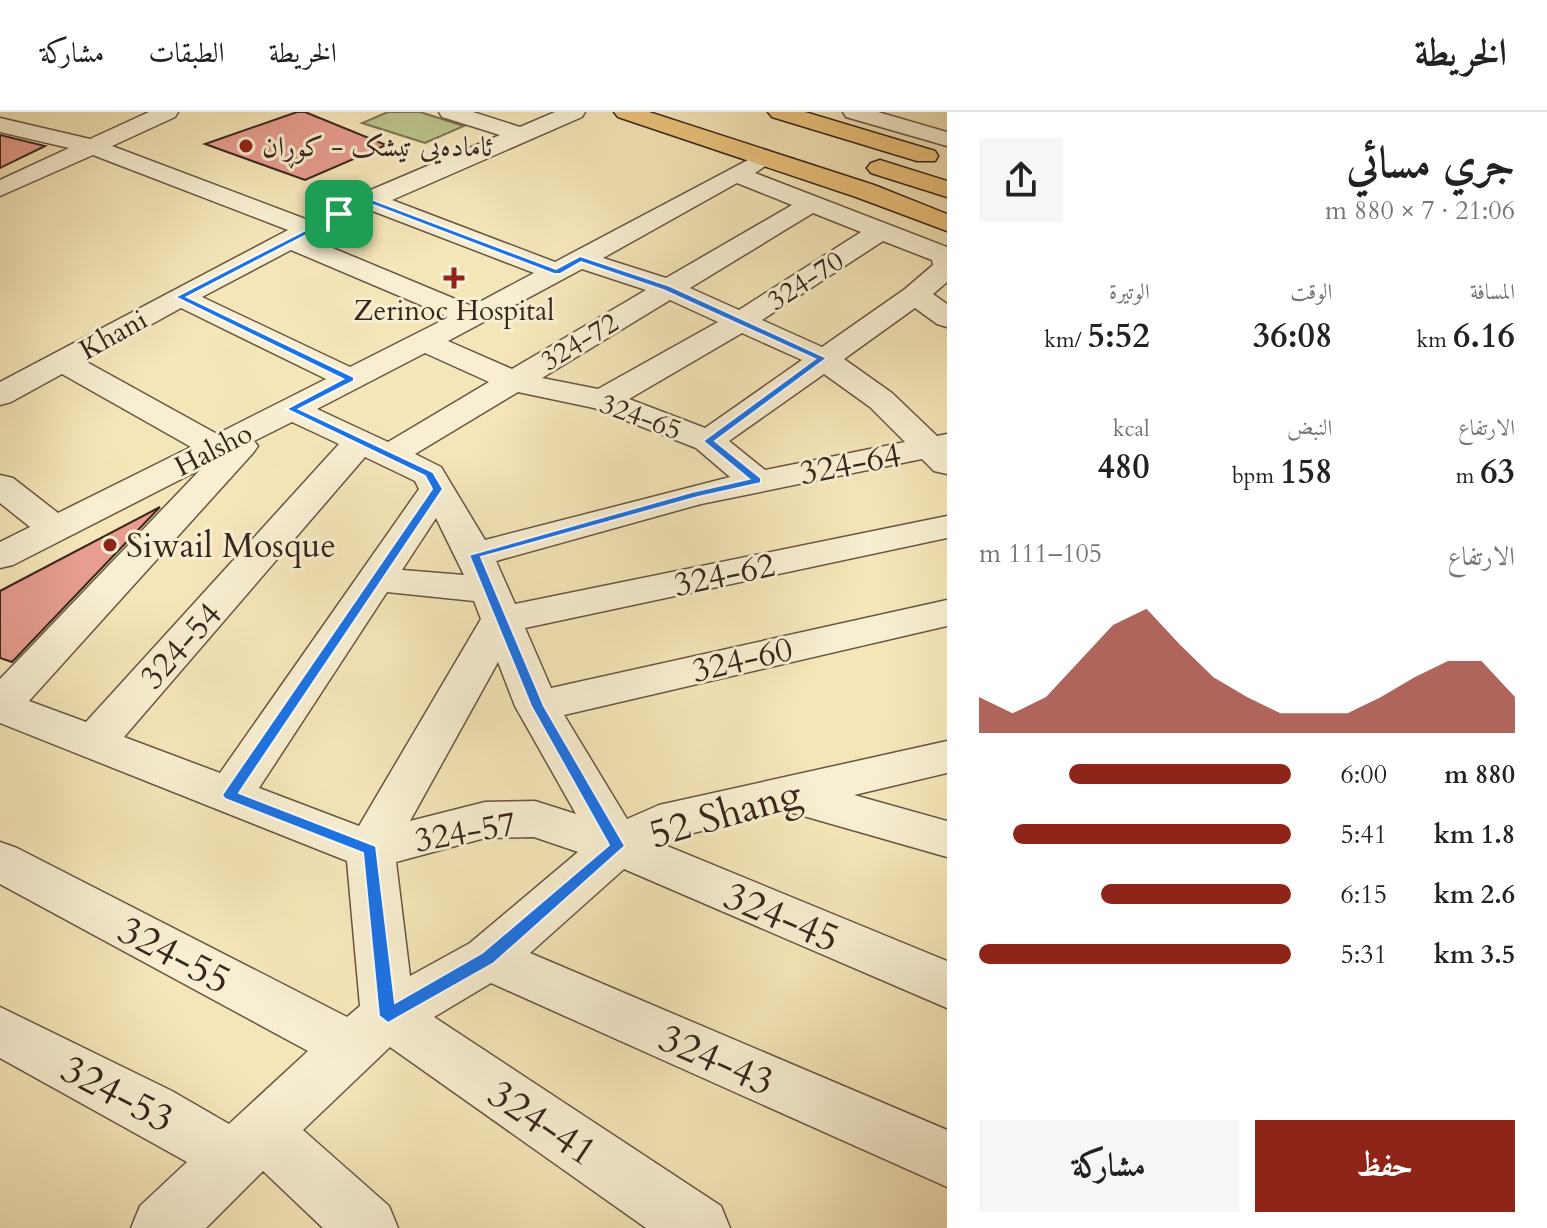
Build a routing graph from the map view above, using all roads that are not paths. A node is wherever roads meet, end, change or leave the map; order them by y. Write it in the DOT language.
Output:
graph roads {
  1 [pos="167,112"];
  2 [pos="450,112"];
  3 [pos="574,112"];
  4 [pos="626,112"];
  5 [pos="694,112"];
  6 [pos="780,112"];
  7 [pos="854,112"];
  8 [pos="0,125"];
  9 [pos="522,135"];
  10 [pos="947,139"];
  11 [pos="795,142"];
  12 [pos="94,147"];
  13 [pos="853,160"];
  14 [pos="947,163"];
  15 [pos="747,167"];
  16 [pos="1,188"];
  17 [pos="947,189"];
  18 [pos="368,200"];
  19 [pos="811,204"];
  20 [pos="944,226"];
  21 [pos="882,230"];
  22 [pos="301,235"];
  23 [pos="569,266"];
  24 [pos="947,266"];
  25 [pos="667,288"];
  26 [pos="915,295"];
  27 [pos="180,297"];
  28 [pos="473,317"];
  29 [pos="947,318"];
  30 [pos="741,321"];
  31 [pos="425,342"];
  32 [pos="822,358"];
  33 [pos="62,361"];
  34 [pos="351,379"];
  35 [pos="512,381"];
  36 [pos="0,395"];
  37 [pos="603,400"];
  38 [pos="276,417"];
  39 [pos="708,441"];
  40 [pos="216,447"];
  41 [pos="375,448"];
  42 [pos="941,452"];
  43 [pos="757,481"];
  44 [pos="0,486"];
  45 [pos="437,489"];
  46 [pos="947,527"];
  47 [pos="56,529"];
  48 [pos="0,557"];
  49 [pos="376,579"];
  50 [pos="488,589"];
  51 [pos="947,613"];
  52 [pos="4,695"];
  53 [pos="537,706"];
  54 [pos="94,742"];
  55 [pos="947,757"];
  56 [pos="785,794"];
  57 [pos="230,795"];
  58 [pos="947,839"];
  59 [pos="618,846"];
  60 [pos="370,850"];
  61 [pos="0,861"];
  62 [pos="488,958"];
  63 [pos="947,985"];
  64 [pos="0,1031"];
  65 [pos="369,1031"];
  66 [pos="248,1144"];
  67 [pos="947,1159"];
  68 [pos="162,1228"];
  69 [pos="367,1228"];
  70 [pos="699,1228"];
  1 -- 12 [label="street"];
  2 -- 9 [label="street"];
  3 -- 9 [label="street, Khani"];
  4 -- 15 [label="highway"];
  5 -- 11 [label="highway"];
  6 -- 14 [label="highway"];
  7 -- 10 [label="street"];
  8 -- 12 [label="street"];
  9 -- 18 [label="street, Khani"];
  12 -- 16 [label="street"];
  12 -- 22 [label="street"];
  13 -- 17 [label="highway"];
  15 -- 19 [label="street"];
  15 -- 20 [label="street"];
  15 -- 23 [label="street, Halsho"];
  18 -- 22 [label="street, Khani"];
  18 -- 23 [label="street"];
  19 -- 21 [label="street"];
  19 -- 25 [label="street, 324-72"];
  21 -- 24 [label="street"];
  21 -- 30 [label="street, 324-70"];
  22 -- 27 [label="street, Khani"];
  22 -- 28 [label="street"];
  23 -- 25 [label="street"];
  23 -- 28 [label="street, Halsho"];
  24 -- 26 [label="street"];
  25 -- 30 [label="street"];
  25 -- 35 [label="street, 324-72"];
  26 -- 29 [label="street"];
  26 -- 32 [label="street"];
  27 -- 33 [label="street, Khani"];
  27 -- 34 [label="street"];
  28 -- 31 [label="street, Halsho"];
  30 -- 32 [label="street"];
  30 -- 37 [label="street, 324-70"];
  31 -- 34 [label="street, Halsho"];
  31 -- 35 [label="street, 324-65"];
  32 -- 39 [label="street"];
  32 -- 42 [label="street"];
  33 -- 36 [label="street, Khani"];
  33 -- 40 [label="street"];
  34 -- 38 [label="street, Halsho"];
  35 -- 37 [label="street, 324-65"];
  35 -- 41 [label="street, 324-72"];
  37 -- 39 [label="street, 324-65"];
  38 -- 40 [label="street, Halsho"];
  38 -- 41 [label="street"];
  38 -- 52 [label="street"];
  39 -- 43 [label="street, 324-65"];
  40 -- 47 [label="street, Halsho"];
  41 -- 45 [label="street"];
  41 -- 54 [label="street, 324-54"];
  42 -- 43 [label="street, 324-64"];
  43 -- 50 [label="street, 324-64"];
  44 -- 47 [label="street"];
  45 -- 49 [label="street"];
  45 -- 50 [label="street"];
  46 -- 50 [label="street, 324-62"];
  47 -- 48 [label="street, Halsho"];
  49 -- 50 [label="street"];
  49 -- 57 [label="street"];
  50 -- 53 [label="street"];
  50 -- 60 [label="street"];
  51 -- 53 [label="street, 324-60"];
  52 -- 54 [label="street, 324-57"];
  53 -- 59 [label="street"];
  54 -- 57 [label="street, 324-57"];
  55 -- 56 [label="street, 52 Shang"];
  56 -- 58 [label="street"];
  56 -- 59 [label="street, 52 Shang"];
  57 -- 60 [label="street, 324-57"];
  59 -- 60 [label="street, 324-57"];
  59 -- 62 [label="street, 52 Shang"];
  59 -- 63 [label="street, 324-45"];
  60 -- 65 [label="street"];
  61 -- 65 [label="street, 324-55"];
  62 -- 65 [label="street, 52 Shang"];
  62 -- 67 [label="street, 324-43"];
  64 -- 66 [label="street, 324-53"];
  65 -- 66 [label="street, 52 Shang"];
  65 -- 70 [label="street, 324-41"];
  66 -- 68 [label="street, 52 Shang"];
  66 -- 69 [label="street, 324-53"];
}
